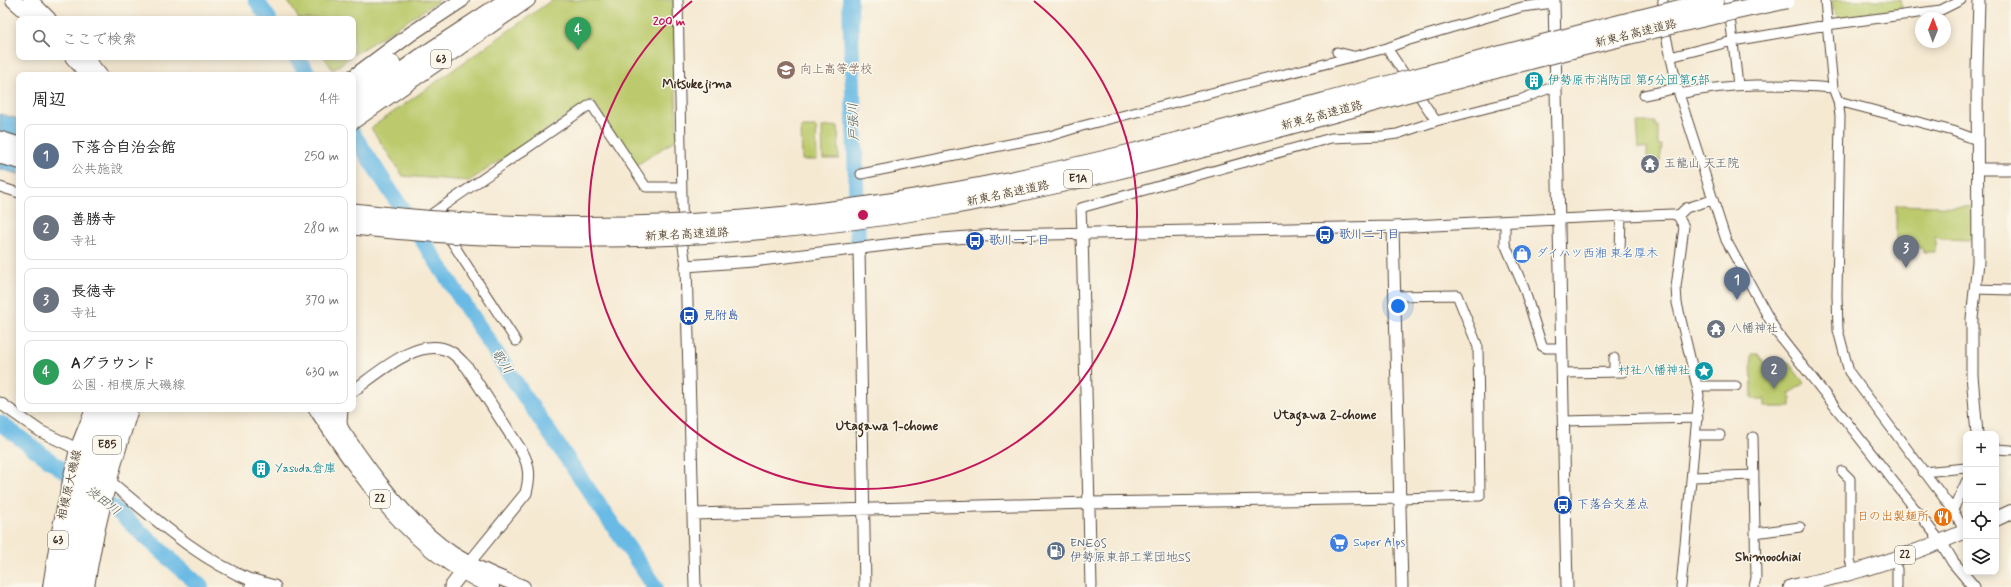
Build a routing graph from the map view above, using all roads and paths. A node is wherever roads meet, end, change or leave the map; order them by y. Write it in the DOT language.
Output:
graph roads {
  1 [pos="13,0"];
  2 [pos="30,0"];
  3 [pos="462,0"];
  4 [pos="487,0"];
  5 [pos="508,0"];
  6 [pos="528,0"];
  7 [pos="678,0"];
  8 [pos="1663,0"];
  9 [pos="1715,0"];
  10 [pos="1728,0"];
  11 [pos="1786,0"];
  12 [pos="1825,0"];
  13 [pos="1961,0"];
  14 [pos="1979,0"];
  15 [pos="1554,2"];
  16 [pos="31,16"];
  17 [pos="46,16"];
  18 [pos="1827,25"];
  19 [pos="1733,42"];
  20 [pos="1387,48"];
  21 [pos="1337,52"];
  22 [pos="1354,57"];
  23 [pos="1670,57"];
  24 [pos="75,60"];
  25 [pos="88,60"];
  26 [pos="85,72"];
  27 [pos="98,72"];
  28 [pos="356,74"];
  29 [pos="1738,84"];
  30 [pos="1556,86"];
  31 [pos="1833,88"];
  32 [pos="356,90"];
  33 [pos="1678,91"];
  34 [pos="1648,92"];
  35 [pos="1838,101"];
  36 [pos="356,114"];
  37 [pos="356,115"];
  38 [pos="1436,121"];
  39 [pos="0,140"];
  40 [pos="1977,140"];
  41 [pos="16,145"];
  42 [pos="0,155"];
  43 [pos="16,159"];
  44 [pos="1978,169"];
  45 [pos="2011,169"];
  46 [pos="861,174"];
  47 [pos="0,187"];
  48 [pos="682,187"];
  49 [pos="16,192"];
  50 [pos="1712,200"];
  51 [pos="356,212"];
  52 [pos="1621,216"];
  53 [pos="1678,216"];
  54 [pos="1558,219"];
  55 [pos="1505,222"];
  56 [pos="356,226"];
  57 [pos="1393,227"];
  58 [pos="1082,234"];
  59 [pos="859,249"];
  60 [pos="1620,250"];
  61 [pos="686,266"];
  62 [pos="1975,289"];
  63 [pos="2011,290"];
  64 [pos="1394,296"];
  65 [pos="516,341"];
  66 [pos="1562,348"];
  67 [pos="1614,358"];
  68 [pos="1562,373"];
  69 [pos="1698,386"];
  70 [pos="1736,386"];
  71 [pos="356,389"];
  72 [pos="0,403"];
  73 [pos="92,412"];
  74 [pos="105,412"];
  75 [pos="119,412"];
  76 [pos="129,412"];
  77 [pos="318,412"];
  78 [pos="330,412"];
  79 [pos="342,412"];
  80 [pos="1698,418"];
  81 [pos="1563,421"];
  82 [pos="1977,431"];
  83 [pos="1696,435"];
  84 [pos="1720,436"];
  85 [pos="1753,437"];
  86 [pos="346,438"];
  87 [pos="77,449"];
  88 [pos="1999,450"];
  89 [pos="2011,450"];
  90 [pos="1963,468"];
  91 [pos="1842,471"];
  92 [pos="1923,472"];
  93 [pos="1754,475"];
  94 [pos="93,477"];
  95 [pos="1692,477"];
  96 [pos="1963,488"];
  97 [pos="1399,498"];
  98 [pos="84,502"];
  99 [pos="1089,502"];
  100 [pos="863,509"];
  101 [pos="1953,510"];
  102 [pos="2011,512"];
  103 [pos="693,514"];
  104 [pos="1999,518"];
  105 [pos="1800,527"];
  106 [pos="1963,528"];
  107 [pos="1963,532"];
  108 [pos="1755,533"];
  109 [pos="1941,542"];
  110 [pos="466,567"];
  111 [pos="1897,569"];
  112 [pos="1854,573"];
  113 [pos="252,585"];
  114 [pos="50,587"];
  115 [pos="61,587"];
  116 [pos="74,587"];
  117 [pos="87,587"];
  118 [pos="274,587"];
  119 [pos="451,587"];
  120 [pos="492,587"];
  121 [pos="522,587"];
  122 [pos="694,587"];
  123 [pos="865,587"];
  124 [pos="1091,587"];
  125 [pos="1402,587"];
  126 [pos="1567,587"];
  127 [pos="1681,587"];
  128 [pos="1754,587"];
  129 [pos="1791,587"];
  130 [pos="1898,587"];
  131 [pos="1974,587"];
  1 -- 16 [label="main road"];
  2 -- 17 [label="main road"];
  3 -- 28 [label="main road"];
  4 -- 32 [label="highway"];
  5 -- 36 [label="highway"];
  6 -- 37 [label="main road, 63"];
  7 -- 48 [label="street"];
  8 -- 23 [label="street"];
  9 -- 51 [label="highway, 新東名高速道路 / E1A, bridge"];
  10 -- 19 [label="street"];
  11 -- 56 [label="highway, 新東名高速道路 / E1A, bridge"];
  12 -- 18 [label="street"];
  13 -- 18 [label="street"];
  14 -- 40 [label="street"];
  15 -- 20 [label="street"];
  15 -- 30 [label="street"];
  18 -- 19 [label="street"];
  18 -- 31 [label="street"];
  19 -- 23 [label="street"];
  19 -- 29 [label="street"];
  20 -- 22 [label="street"];
  20 -- 38 [label="street"];
  21 -- 22 [label="street"];
  22 -- 46 [label="street"];
  23 -- 33 [label="street"];
  24 -- 26 [label="main road"];
  25 -- 27 [label="main road"];
  29 -- 31 [label="street"];
  29 -- 33 [label="street"];
  30 -- 38 [label="street"];
  30 -- 54 [label="street"];
  31 -- 35 [label="street"];
  33 -- 34 [label="street"];
  33 -- 50 [label="street"];
  35 -- 40 [label="street"];
  35 -- 92 [label="street"];
  38 -- 58 [label="street"];
  39 -- 41 [label="highway"];
  40 -- 44 [label="street"];
  42 -- 43 [label="highway"];
  44 -- 45 [label="street"];
  44 -- 62 [label="street"];
  47 -- 49 [label="street"];
  48 -- 61 [label="street"];
  48 -- 65 [label="street"];
  50 -- 53 [label="street"];
  50 -- 109 [label="street"];
  52 -- 53 [label="street"];
  52 -- 54 [label="street"];
  52 -- 60 [label="street"];
  53 -- 69 [label="street"];
  54 -- 55 [label="street"];
  54 -- 66 [label="street"];
  55 -- 57 [label="street"];
  55 -- 66 [label="street"];
  57 -- 58 [label="street"];
  57 -- 64 [label="street"];
  58 -- 59 [label="street"];
  58 -- 99 [label="street"];
  59 -- 61 [label="street"];
  59 -- 100 [label="street"];
  61 -- 103 [label="street"];
  62 -- 63 [label="street"];
  62 -- 82 [label="street"];
  64 -- 97 [label="street"];
  64 -- 97 [label="street"];
  66 -- 68 [label="street"];
  67 -- 68 [label="street"];
  68 -- 81 [label="street"];
  69 -- 70 [label="street"];
  69 -- 80 [label="street"];
  71 -- 110 [label="street"];
  72 -- 87 [label="street"];
  73 -- 87 [label="main road, 相模原大磯線 / 63"];
  74 -- 94 [label="highway, E85"];
  75 -- 94 [label="highway, E85"];
  76 -- 94 [label="main road, 相模原大磯線 / 63"];
  77 -- 110 [label="main road, 22"];
  78 -- 86 [label="main road, 22"];
  79 -- 86 [label="street"];
  80 -- 81 [label="street"];
  80 -- 83 [label="street"];
  81 -- 126 [label="street"];
  83 -- 84 [label="street"];
  83 -- 95 [label="street"];
  85 -- 93 [label="street"];
  86 -- 110 [label="main road, 22"];
  87 -- 94 [label="main road, 相模原大磯線 / 63"];
  88 -- 89 [label="street"];
  90 -- 92 [label="street"];
  91 -- 112 [label="street"];
  92 -- 101 [label="street"];
  93 -- 95 [label="street"];
  93 -- 108 [label="street"];
  94 -- 98 [label="highway, E85"];
  94 -- 98 [label="main road, 相模原大磯線 / 63"];
  94 -- 113 [label="street"];
  95 -- 127 [label="street"];
  96 -- 101 [label="street"];
  97 -- 99 [label="street"];
  97 -- 125 [label="street"];
  98 -- 114 [label="main road, 相模原大磯線 / 63"];
  98 -- 115 [label="highway, E85"];
  98 -- 116 [label="highway, E85"];
  98 -- 117 [label="main road, 相模原大磯線 / 63"];
  99 -- 100 [label="street"];
  99 -- 124 [label="street"];
  100 -- 103 [label="street"];
  100 -- 123 [label="street"];
  101 -- 106 [label="street"];
  102 -- 104 [label="main road"];
  103 -- 122 [label="street"];
  105 -- 108 [label="street"];
  107 -- 109 [label="main road, 22"];
  108 -- 128 [label="street"];
  109 -- 112 [label="main road, 22"];
  109 -- 131 [label="street"];
  110 -- 119 [label="main road"];
  110 -- 120 [label="main road, 22"];
  110 -- 121 [label="main road, 22"];
  111 -- 130 [label="street"];
  112 -- 129 [label="main road, 22"];
  113 -- 118 [label="main road"];
}
